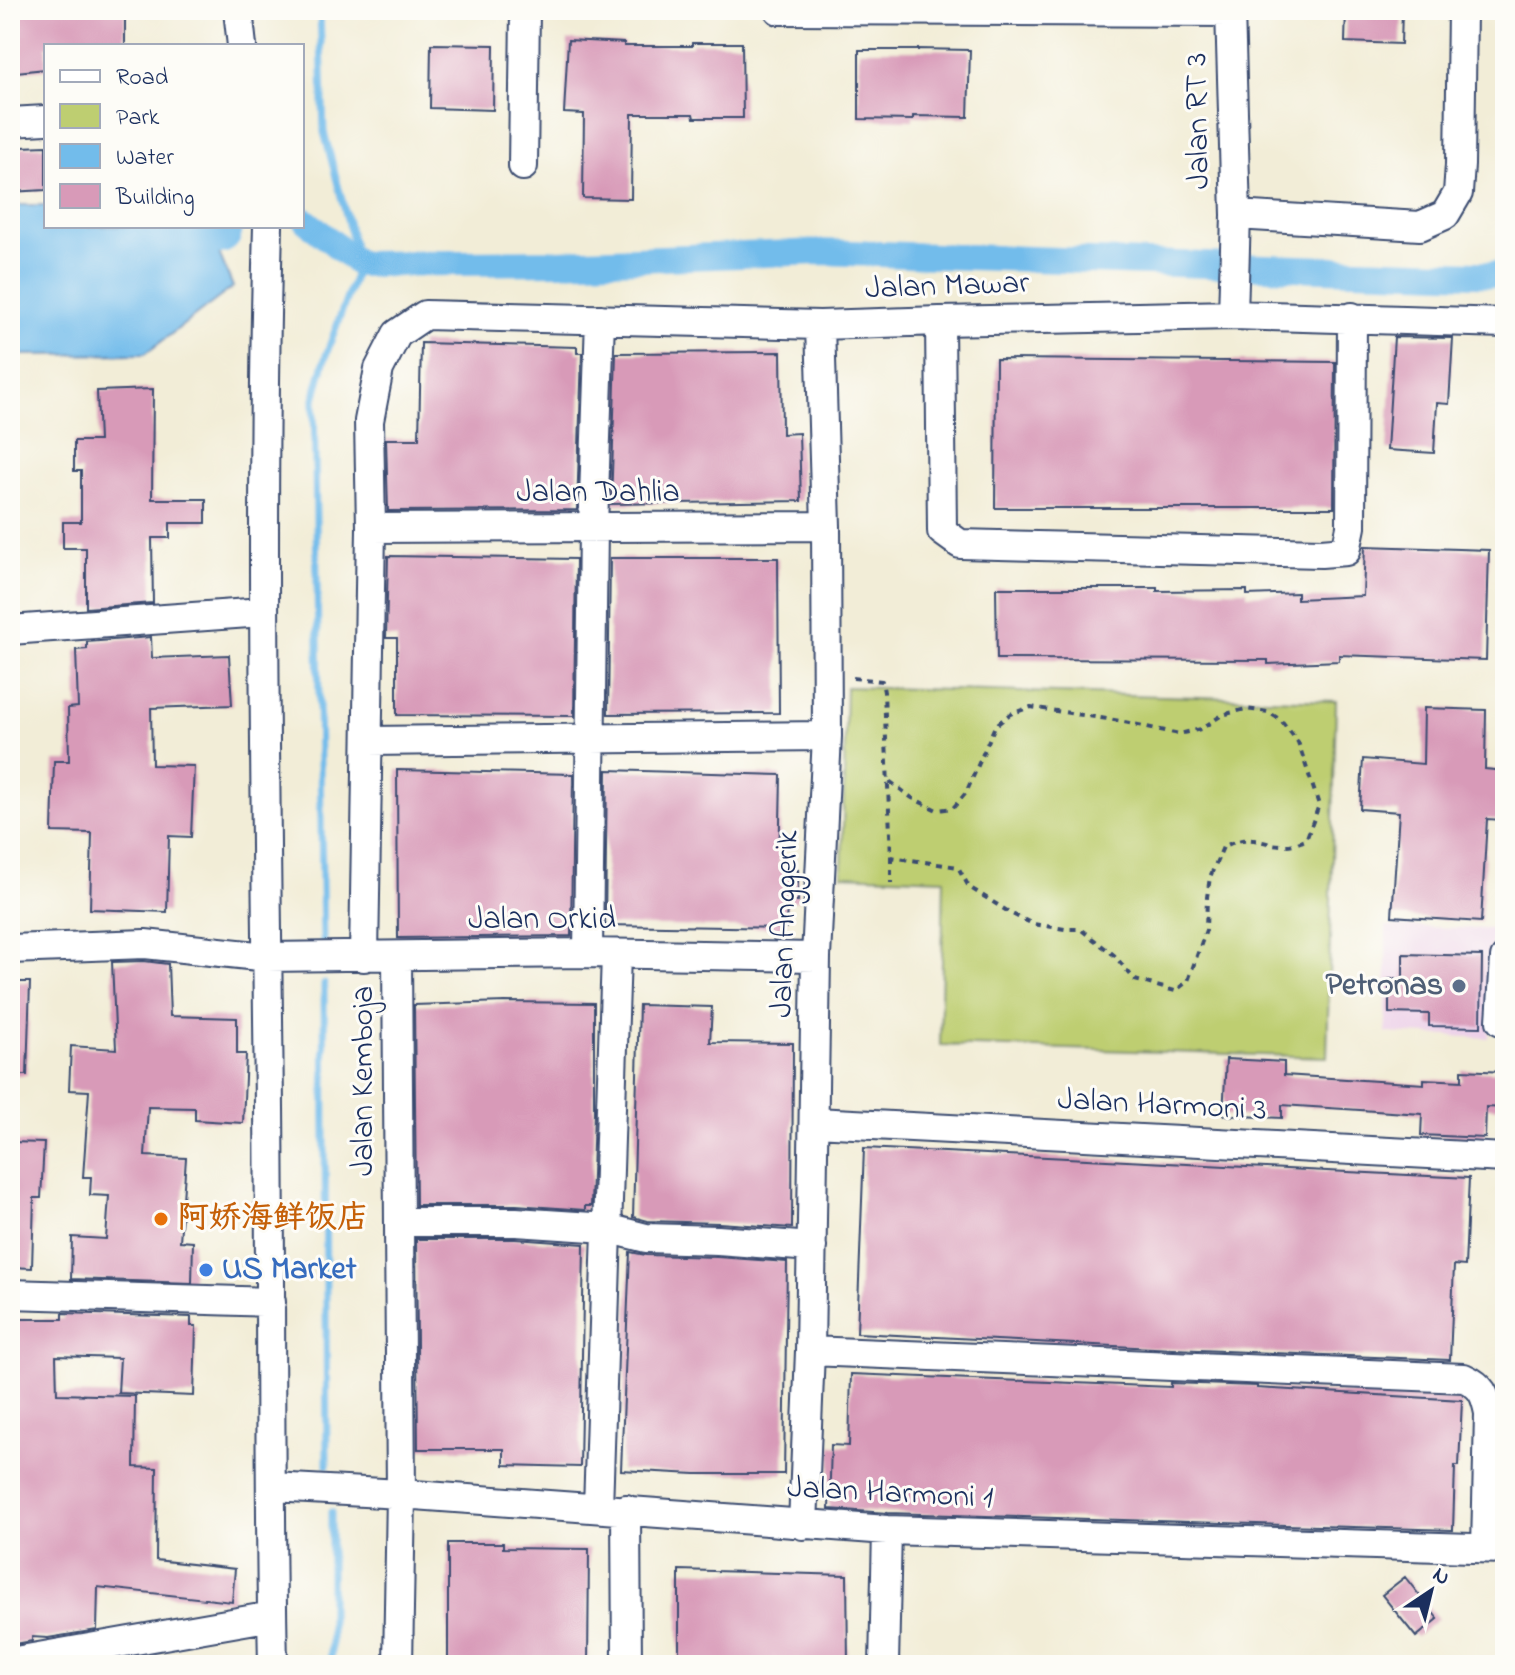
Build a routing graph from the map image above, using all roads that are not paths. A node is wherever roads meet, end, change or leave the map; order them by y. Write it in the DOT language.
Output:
graph roads {
  1 [pos="238,10"];
  2 [pos="525,10"];
  3 [pos="779,10"];
  4 [pos="1462,10"];
  5 [pos="1230,11"];
  6 [pos="242,44"];
  7 [pos="44,120"];
  8 [pos="10,122"];
  9 [pos="523,166"];
  10 [pos="1236,222"];
  11 [pos="268,228"];
  12 [pos="1233,315"];
  13 [pos="1352,317"];
  14 [pos="600,319"];
  15 [pos="940,321"];
  16 [pos="1505,323"];
  17 [pos="820,325"];
  18 [pos="826,526"];
  19 [pos="593,527"];
  20 [pos="371,528"];
  21 [pos="263,612"];
  22 [pos="10,630"];
  23 [pos="827,736"];
  24 [pos="590,739"];
  25 [pos="369,741"];
  26 [pos="10,949"];
  27 [pos="602,953"];
  28 [pos="397,956"];
  29 [pos="267,957"];
  30 [pos="364,957"];
  31 [pos="816,957"];
  32 [pos="1505,958"];
  33 [pos="1505,1021"];
  34 [pos="815,1122"];
  35 [pos="1505,1158"];
  36 [pos="399,1222"];
  37 [pos="607,1228"];
  38 [pos="812,1247"];
  39 [pos="10,1294"];
  40 [pos="271,1302"];
  41 [pos="810,1351"];
  42 [pos="272,1487"];
  43 [pos="401,1494"];
  44 [pos="612,1509"];
  45 [pos="803,1525"];
  46 [pos="887,1530"];
  47 [pos="1496,1548"];
  48 [pos="272,1616"];
  49 [pos="10,1662"];
  50 [pos="273,1665"];
  51 [pos="398,1665"];
  52 [pos="627,1665"];
  53 [pos="884,1665"];
  1 -- 6 [label="street"];
  2 -- 9 [label="street"];
  3 -- 5 [label="street"];
  4 -- 10 [label="street"];
  5 -- 10 [label="street, Jalan RT 3"];
  7 -- 8 [label="street"];
  10 -- 12 [label="street, Jalan RT 3"];
  11 -- 21 [label="street"];
  12 -- 13 [label="street, Jalan Mawar"];
  12 -- 15 [label="street, Jalan Mawar"];
  13 -- 15 [label="street"];
  13 -- 16 [label="street, Jalan Mawar"];
  14 -- 17 [label="street, Jalan Mawar"];
  14 -- 19 [label="street"];
  14 -- 20 [label="street, Jalan Mawar"];
  15 -- 17 [label="street, Jalan Mawar"];
  17 -- 18 [label="street, Jalan Anggerik"];
  18 -- 19 [label="street, Jalan Dahlia"];
  18 -- 23 [label="street, Jalan Anggerik"];
  19 -- 20 [label="street, Jalan Dahlia"];
  19 -- 24 [label="street"];
  20 -- 25 [label="street"];
  21 -- 22 [label="street"];
  21 -- 29 [label="street"];
  23 -- 24 [label="street"];
  23 -- 31 [label="street, Jalan Anggerik"];
  24 -- 25 [label="street"];
  24 -- 27 [label="street"];
  25 -- 30 [label="street"];
  26 -- 29 [label="street, Jalan Orkid"];
  27 -- 28 [label="street, Jalan Orkid"];
  27 -- 31 [label="street, Jalan Orkid"];
  27 -- 37 [label="street"];
  28 -- 30 [label="street, Jalan Orkid"];
  28 -- 36 [label="street, Jalan Kemboja"];
  29 -- 30 [label="street, Jalan Orkid"];
  29 -- 40 [label="street"];
  31 -- 34 [label="street, Jalan Anggerik"];
  32 -- 33 [label="street"];
  34 -- 35 [label="street, Jalan Harmoni 3"];
  34 -- 38 [label="street, Jalan Anggerik"];
  36 -- 37 [label="street"];
  36 -- 43 [label="street, Jalan Kemboja"];
  37 -- 38 [label="street"];
  37 -- 44 [label="street"];
  38 -- 41 [label="street, Jalan Anggerik"];
  39 -- 40 [label="street"];
  40 -- 42 [label="street"];
  41 -- 45 [label="street, Jalan Anggerik"];
  41 -- 47 [label="street"];
  42 -- 43 [label="street, Jalan Harmoni 1"];
  42 -- 48 [label="street"];
  43 -- 44 [label="street, Jalan Harmoni 1"];
  43 -- 51 [label="street, Jalan Kemboja"];
  44 -- 45 [label="street, Jalan Harmoni 1"];
  44 -- 52 [label="street"];
  45 -- 46 [label="street, Jalan Harmoni 1"];
  46 -- 47 [label="street, Jalan Harmoni 1"];
  46 -- 53 [label="street"];
  48 -- 49 [label="street"];
  48 -- 50 [label="street"];
}
